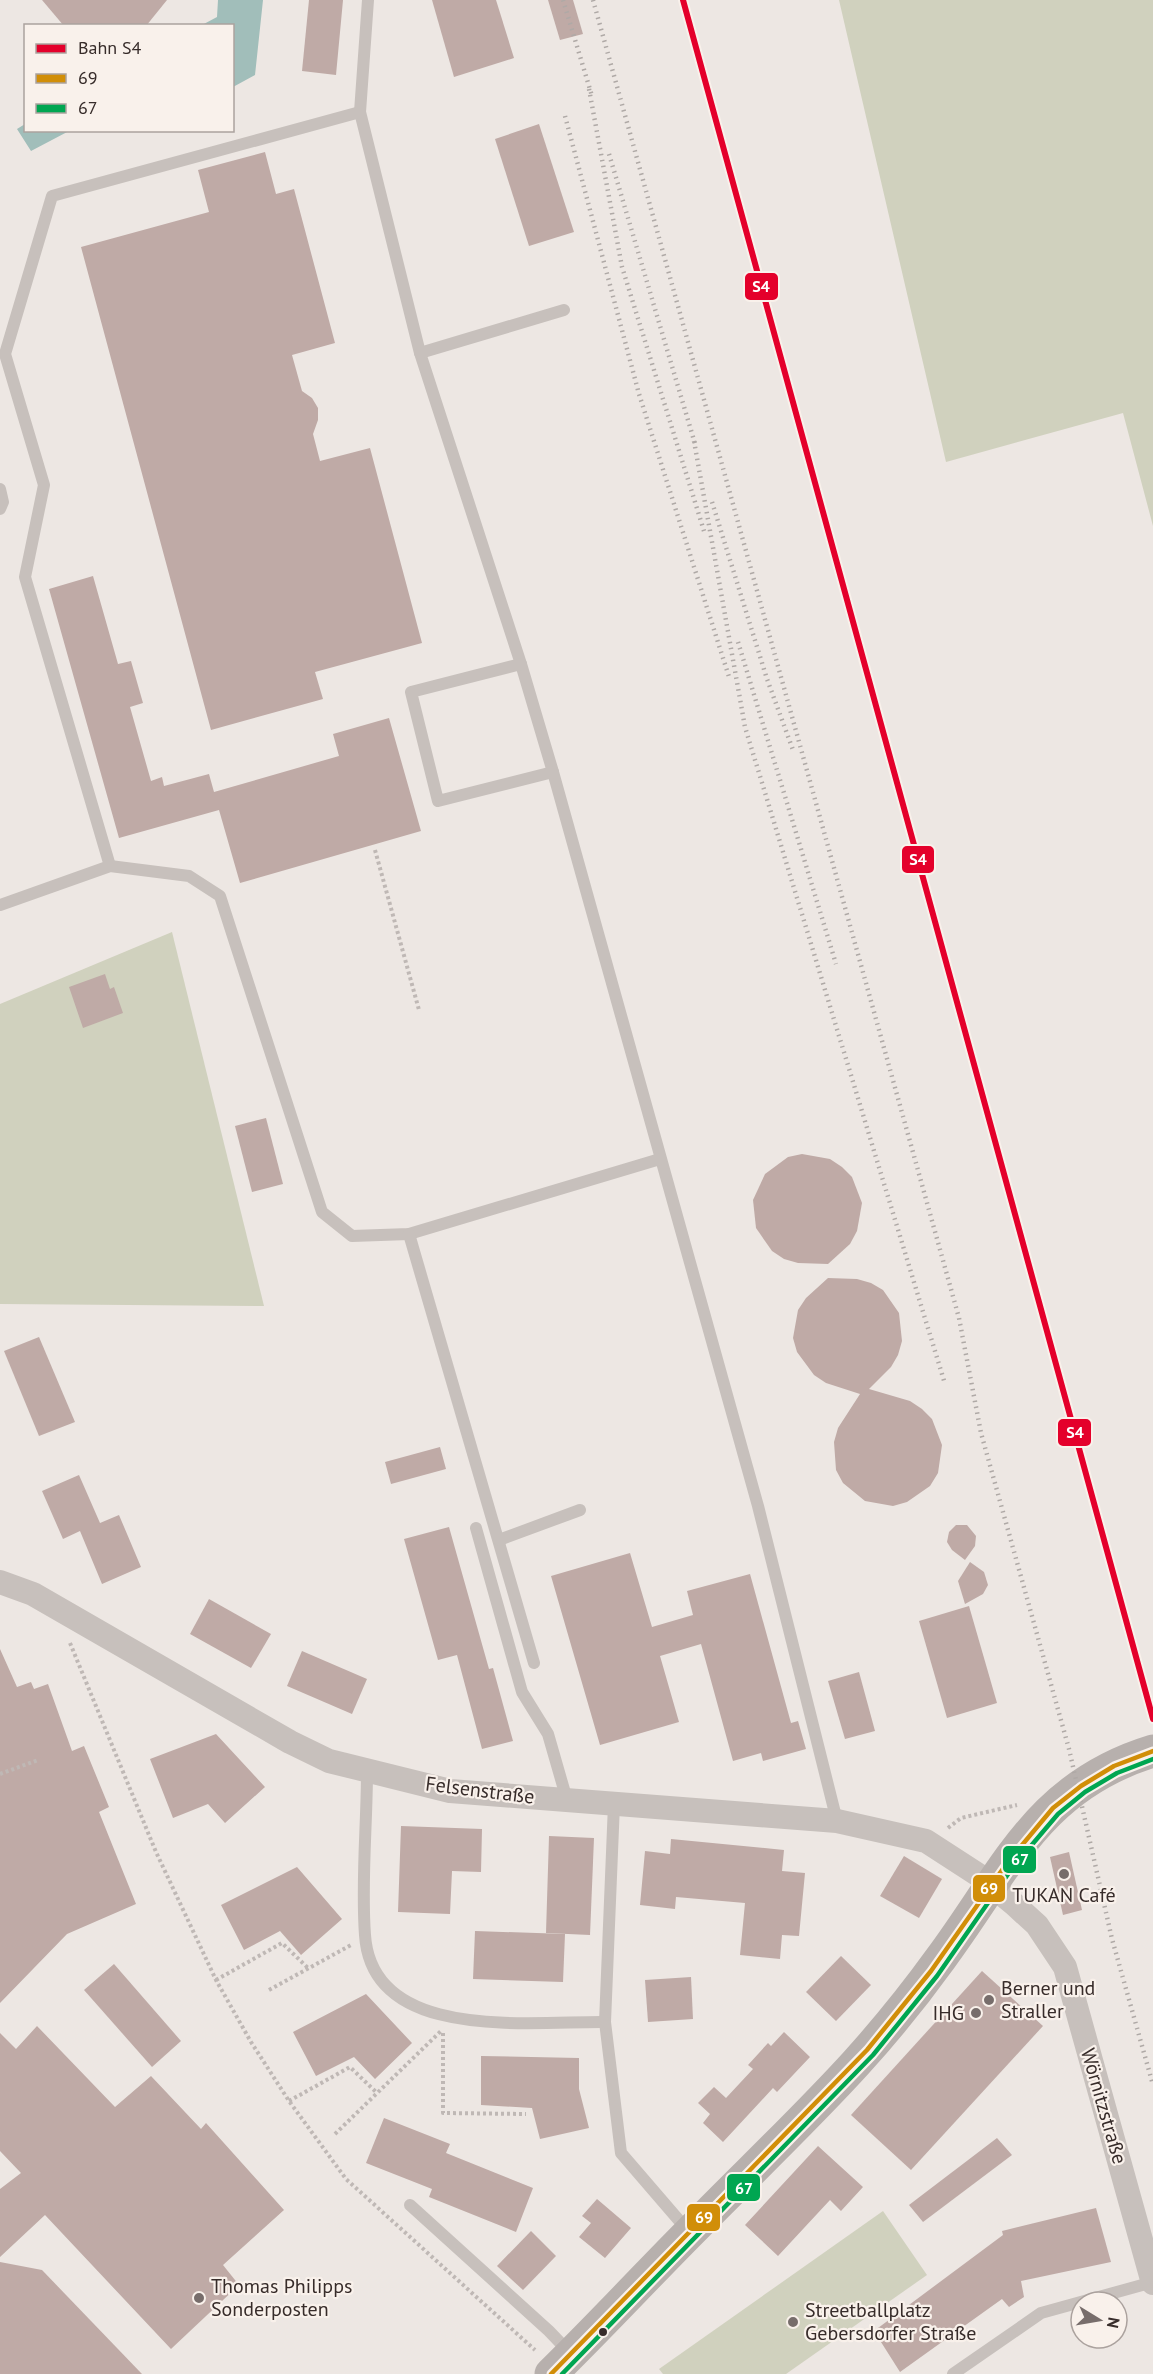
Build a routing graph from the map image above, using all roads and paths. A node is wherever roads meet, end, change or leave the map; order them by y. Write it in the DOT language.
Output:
graph roads {
  1 [pos="368,0"];
  2 [pos="360,112"];
  3 [pos="564,310"];
  4 [pos="2,353"];
  5 [pos="420,353"];
  6 [pos="0,489"];
  7 [pos="0,509"];
  8 [pos="522,664"];
  9 [pos="554,772"];
  10 [pos="375,850"];
  11 [pos="110,866"];
  12 [pos="0,905"];
  13 [pos="419,1010"];
  14 [pos="660,1160"];
  15 [pos="410,1234"];
  16 [pos="580,1510"];
  17 [pos="476,1528"];
  18 [pos="499,1540"];
  19 [pos="0,1571"];
  20 [pos="0,1582"];
  21 [pos="69,1616"];
  22 [pos="534,1663"];
  23 [pos="1153,1752"];
  24 [pos="38,1760"];
  25 [pos="368,1771"];
  26 [pos="0,1774"];
  27 [pos="567,1800"];
  28 [pos="614,1803"];
  29 [pos="1022,1804"];
  30 [pos="837,1821"];
  31 [pos="926,1841"];
  32 [pos="991,1885"];
  33 [pos="364,1937"];
  34 [pos="308,1968"];
  35 [pos="216,1980"];
  36 [pos="269,1990"];
  37 [pos="605,2022"];
  38 [pos="377,2093"];
  39 [pos="289,2101"];
  40 [pos="526,2114"];
  41 [pos="335,2134"];
  42 [pos="410,2205"];
  43 [pos="689,2232"];
  44 [pos="1153,2282"];
  45 [pos="559,2366"];
  46 [pos="953,2374"];
  1 -- 2 [label="lane"];
  2 -- 4 [label="lane"];
  2 -- 5 [label="lane"];
  3 -- 5 [label="lane"];
  4 -- 11 [label="lane"];
  5 -- 8 [label="lane"];
  6 -- 7 [label="lane"];
  8 -- 9 [label="lane"];
  8 -- 9 [label="lane"];
  9 -- 14 [label="lane"];
  10 -- 13 [label="path"];
  11 -- 12 [label="lane"];
  11 -- 15 [label="lane"];
  14 -- 15 [label="lane"];
  14 -- 30 [label="lane"];
  15 -- 18 [label="lane"];
  16 -- 18 [label="lane"];
  17 -- 27 [label="lane"];
  18 -- 22 [label="lane"];
  19 -- 20 [label="street, Felsenstraße"];
  20 -- 21 [label="street, Felsenstraße"];
  21 -- 25 [label="street, Felsenstraße"];
  21 -- 35 [label="path"];
  23 -- 32 [label="main road"];
  24 -- 26 [label="path"];
  25 -- 27 [label="street, Felsenstraße"];
  25 -- 33 [label="lane"];
  27 -- 28 [label="street, Felsenstraße"];
  28 -- 30 [label="street, Felsenstraße"];
  28 -- 37 [label="lane"];
  29 -- 31 [label="path"];
  30 -- 31 [label="street, Felsenstraße"];
  31 -- 32 [label="street, Felsenstraße"];
  32 -- 43 [label="main road"];
  32 -- 44 [label="street, Wörnitzstraße"];
  33 -- 34 [label="path"];
  33 -- 37 [label="lane"];
  34 -- 35 [label="path"];
  34 -- 36 [label="path"];
  35 -- 39 [label="path"];
  37 -- 43 [label="lane"];
  38 -- 39 [label="path"];
  38 -- 40 [label="path"];
  38 -- 41 [label="path"];
  39 -- 45 [label="path"];
  42 -- 45 [label="lane"];
  43 -- 45 [label="main road"];
  44 -- 46 [label="lane"];
}
